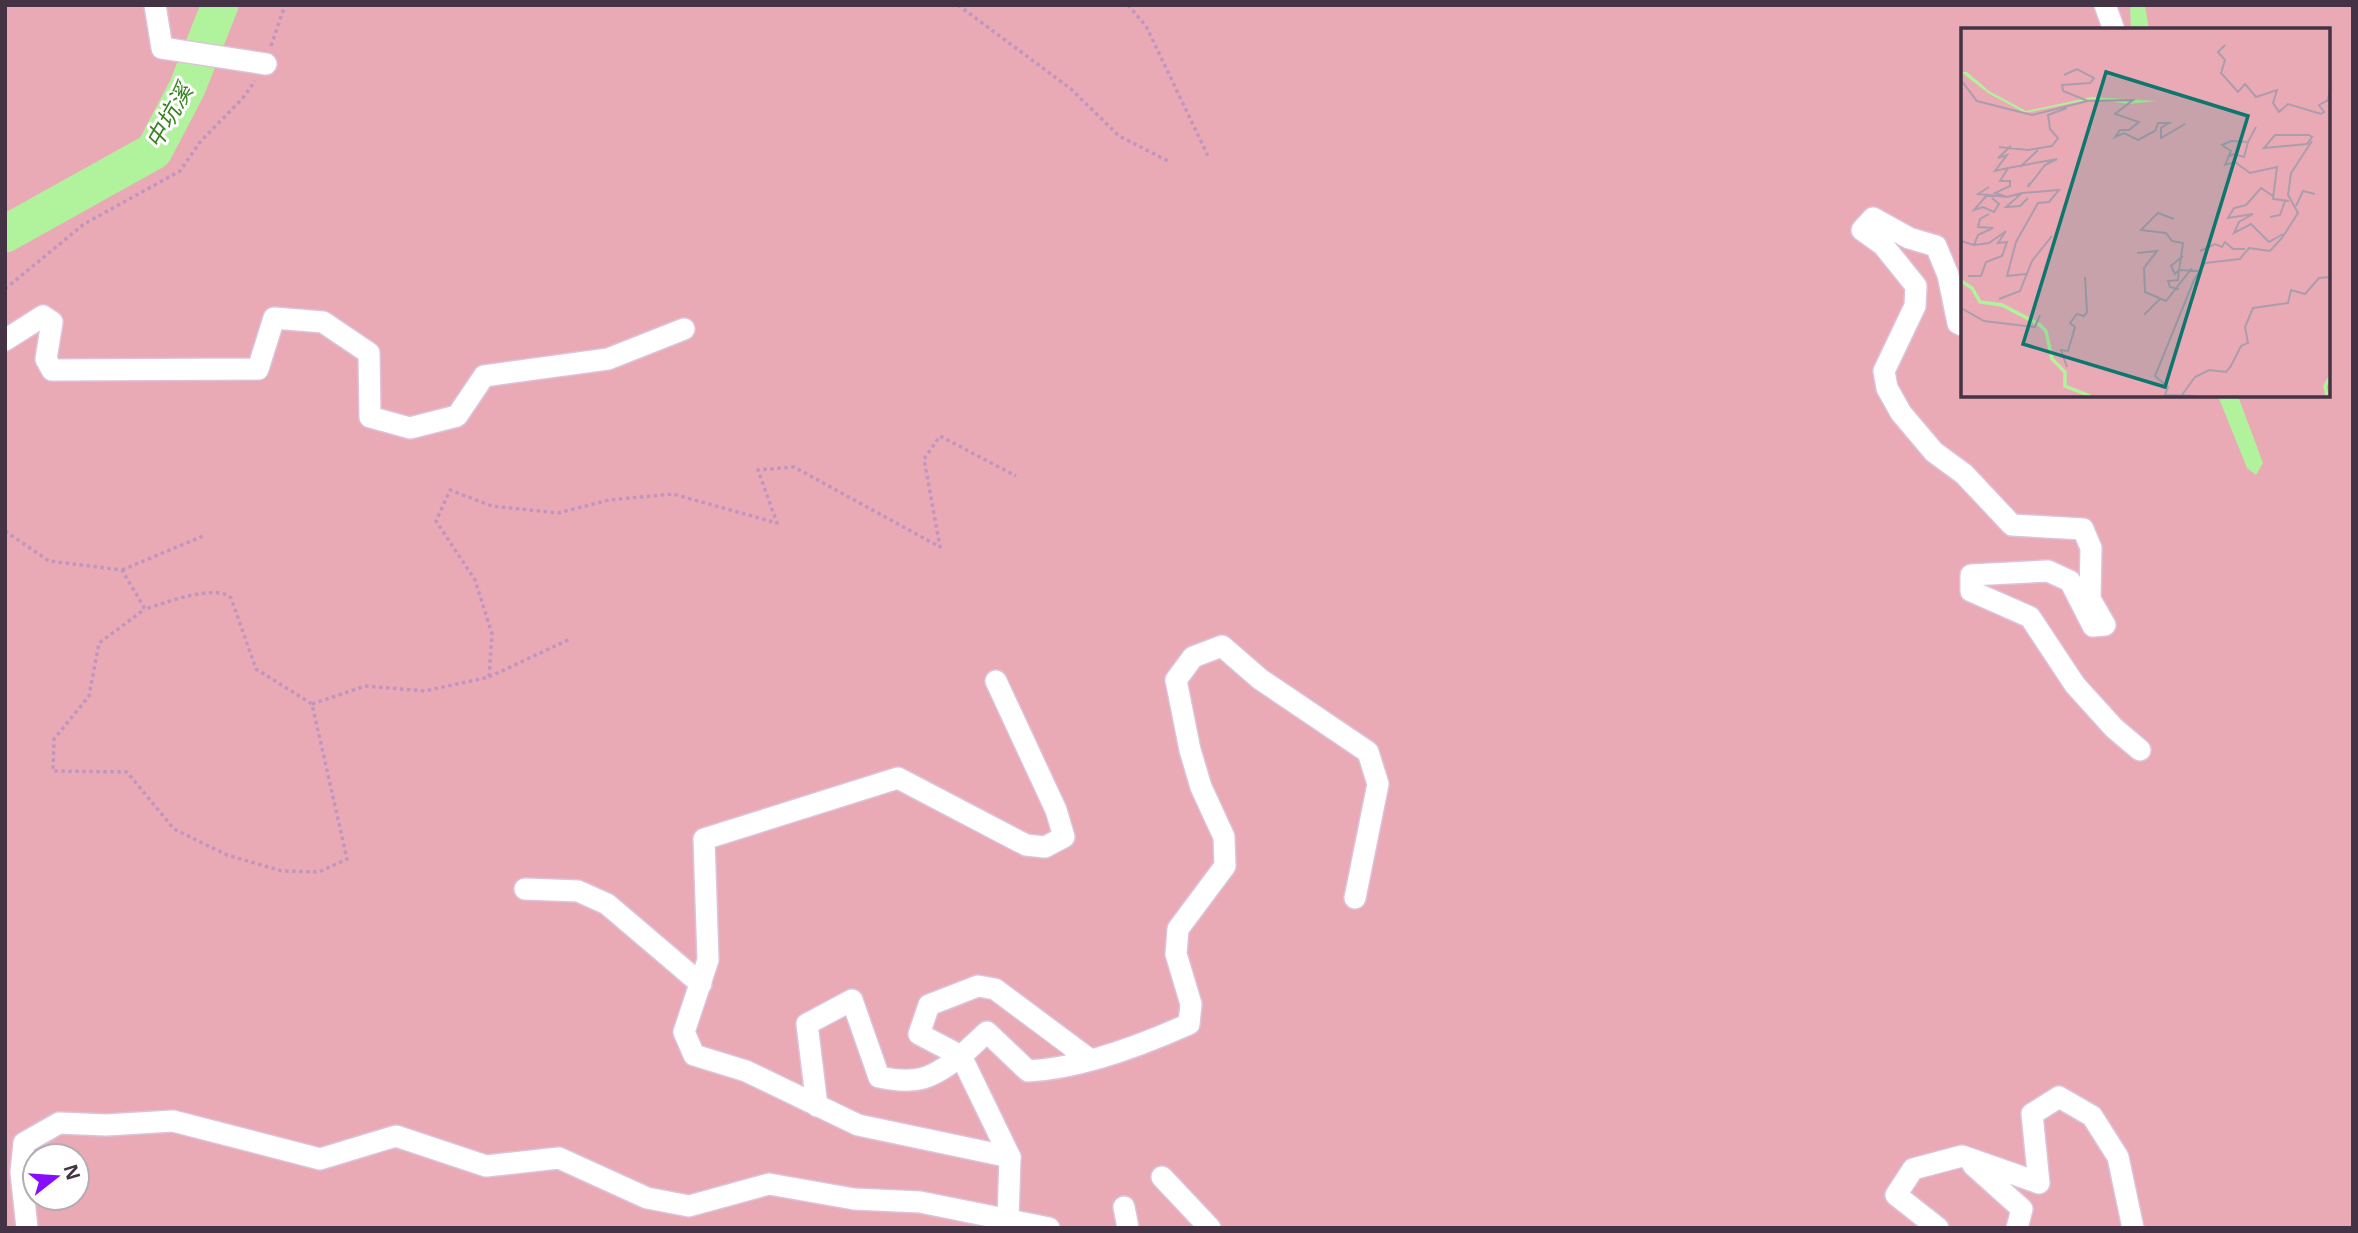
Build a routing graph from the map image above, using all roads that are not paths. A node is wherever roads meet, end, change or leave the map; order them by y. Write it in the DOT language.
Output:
graph roads {
  1 [pos="155,5"];
  2 [pos="2105,5"];
  3 [pos="2113,28"];
  4 [pos="262,63"];
  5 [pos="1961,324"];
  6 [pos="684,328"];
  7 [pos="5,340"];
  8 [pos="996,681"];
  9 [pos="2140,750"];
  10 [pos="526,889"];
  11 [pos="1355,898"];
  12 [pos="701,984"];
  13 [pos="961,1056"];
  14 [pos="1089,1059"];
  15 [pos="817,1106"];
  16 [pos="1962,1156"];
  17 [pos="1010,1157"];
  18 [pos="1162,1177"];
  19 [pos="1008,1219"];
  20 [pos="27,1228"];
  21 [pos="1049,1228"];
  22 [pos="1210,1228"];
  23 [pos="1938,1228"];
  24 [pos="2017,1228"];
  25 [pos="2133,1228"];
  1 -- 4 [label="lane"];
  2 -- 3 [label="lane"];
  5 -- 9 [label="lane"];
  6 -- 7 [label="lane"];
  8 -- 12 [label="lane"];
  10 -- 12 [label="lane"];
  11 -- 14 [label="lane"];
  12 -- 15 [label="lane"];
  13 -- 14 [label="lane"];
  13 -- 14 [label="lane"];
  13 -- 15 [label="lane"];
  13 -- 17 [label="lane"];
  15 -- 17 [label="lane"];
  16 -- 23 [label="lane"];
  16 -- 24 [label="lane"];
  16 -- 25 [label="lane"];
  17 -- 19 [label="lane"];
  18 -- 22 [label="lane"];
  19 -- 20 [label="lane"];
  19 -- 21 [label="lane"];
}
